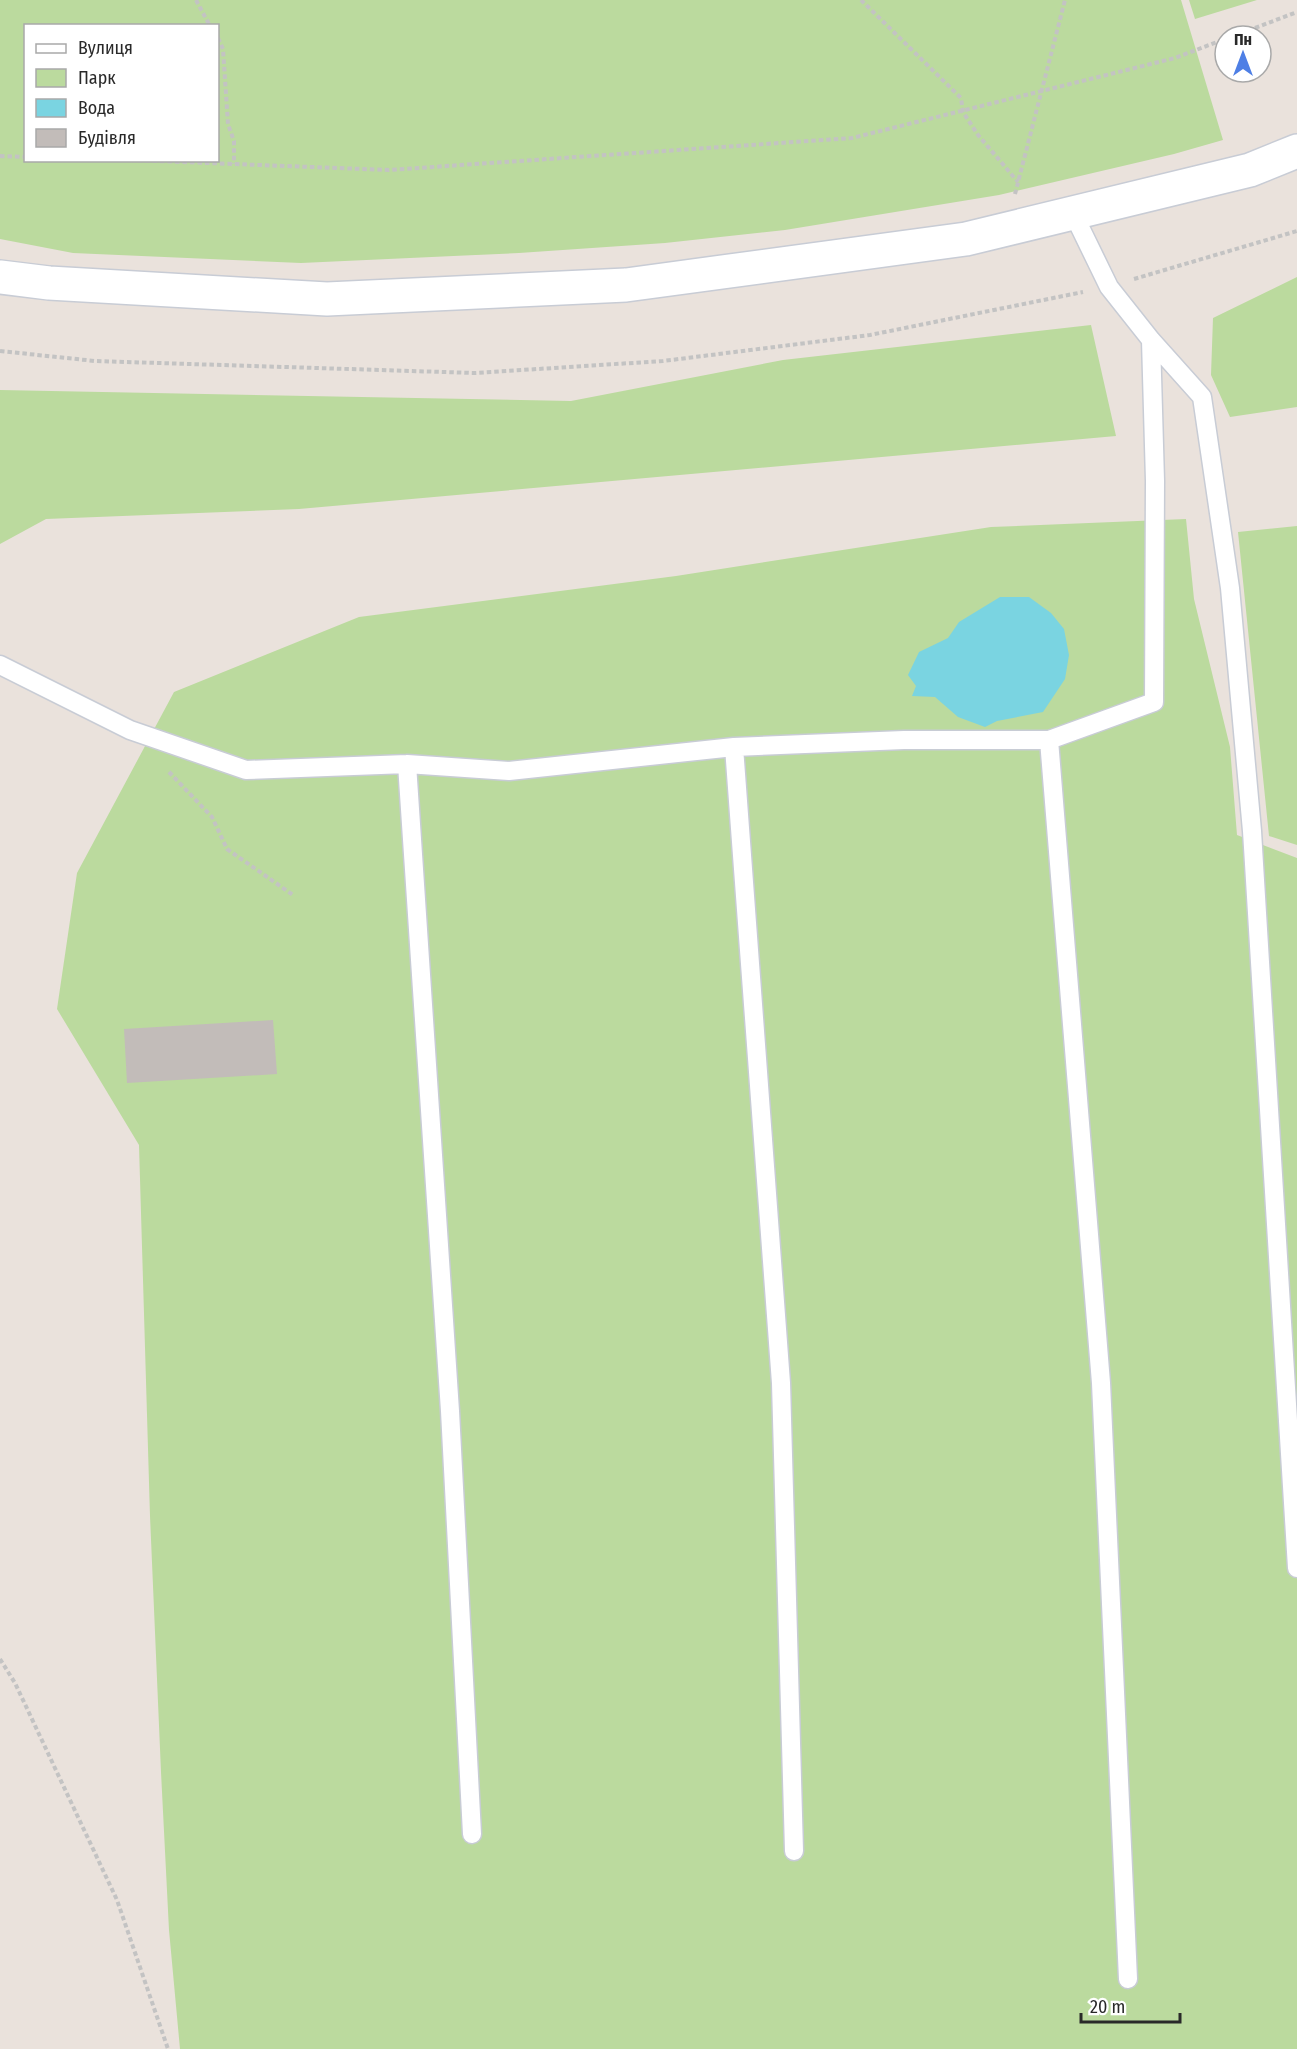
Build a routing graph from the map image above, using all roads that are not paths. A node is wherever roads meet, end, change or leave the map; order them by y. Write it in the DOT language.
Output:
graph roads {
  1 [pos="1297,151"];
  2 [pos="1073,213"];
  3 [pos="0,277"];
  4 [pos="1151,340"];
  5 [pos="0,666"];
  6 [pos="1049,740"];
  7 [pos="734,747"];
  8 [pos="407,764"];
  9 [pos="1297,1568"];
  10 [pos="472,1834"];
  11 [pos="794,1851"];
  12 [pos="1128,1979"];
  1 -- 2 [label="street"];
  2 -- 3 [label="street"];
  2 -- 4 [label="lane"];
  4 -- 6 [label="lane"];
  4 -- 9 [label="lane"];
  5 -- 8 [label="lane"];
  6 -- 7 [label="lane"];
  6 -- 12 [label="lane"];
  7 -- 8 [label="lane"];
  7 -- 11 [label="lane"];
  8 -- 10 [label="lane"];
}
